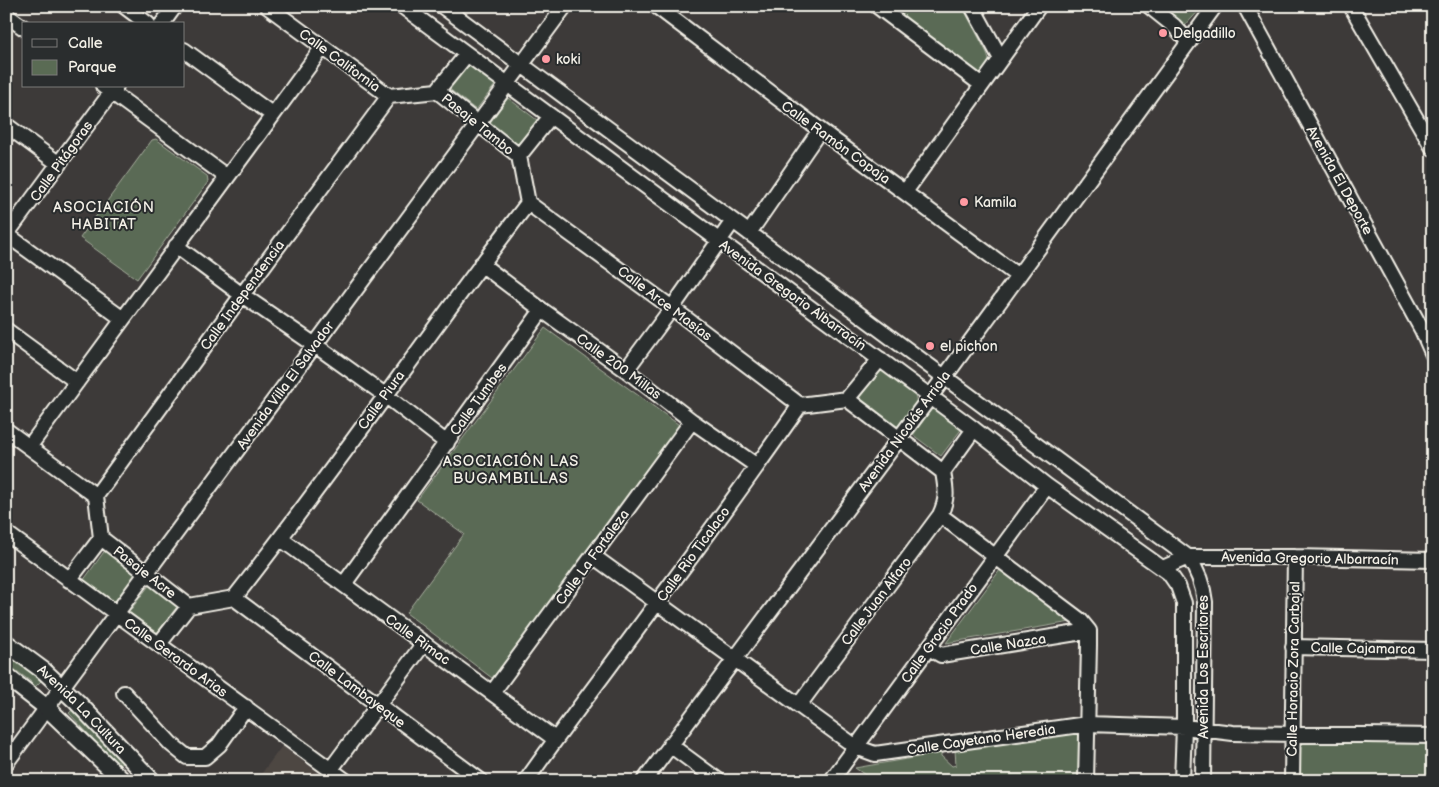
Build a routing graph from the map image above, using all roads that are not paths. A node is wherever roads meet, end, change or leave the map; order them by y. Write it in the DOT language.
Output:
graph roads {
  1 [pos="124,6"];
  2 [pos="175,6"];
  3 [pos="267,6"];
  4 [pos="402,6"];
  5 [pos="442,6"];
  6 [pos="565,6"];
  7 [pos="656,6"];
  8 [pos="877,6"];
  9 [pos="972,6"];
  10 [pos="1039,6"];
  11 [pos="1149,6"];
  12 [pos="1215,6"];
  13 [pos="1245,6"];
  14 [pos="1351,6"];
  15 [pos="6,15"];
  16 [pos="145,22"];
  17 [pos="163,22"];
  18 [pos="22,27"];
  19 [pos="1189,42"];
  20 [pos="323,47"];
  21 [pos="185,51"];
  22 [pos="467,54"];
  23 [pos="1000,59"];
  24 [pos="522,65"];
  25 [pos="507,84"];
  26 [pos="982,85"];
  27 [pos="110,88"];
  28 [pos="437,91"];
  29 [pos="389,96"];
  30 [pos="273,115"];
  31 [pos="551,116"];
  32 [pos="478,123"];
  33 [pos="6,125"];
  34 [pos="820,130"];
  35 [pos="1433,148"];
  36 [pos="518,156"];
  37 [pos="59,164"];
  38 [pos="227,178"];
  39 [pos="905,192"];
  40 [pos="528,203"];
  41 [pos="733,221"];
  42 [pos="749,233"];
  43 [pos="6,235"];
  44 [pos="719,241"];
  45 [pos="176,246"];
  46 [pos="481,264"];
  47 [pos="1018,276"];
  48 [pos="242,295"];
  49 [pos="672,308"];
  50 [pos="542,310"];
  51 [pos="122,320"];
  52 [pos="6,330"];
  53 [pos="315,345"];
  54 [pos="1433,355"];
  55 [pos="880,359"];
  56 [pos="626,370"];
  57 [pos="944,377"];
  58 [pos="77,382"];
  59 [pos="385,395"];
  60 [pos="930,397"];
  61 [pos="847,399"];
  62 [pos="800,405"];
  63 [pos="692,421"];
  64 [pos="974,429"];
  65 [pos="6,430"];
  66 [pos="900,438"];
  67 [pos="447,443"];
  68 [pos="29,447"];
  69 [pos="757,466"];
  70 [pos="943,472"];
  71 [pos="1047,486"];
  72 [pos="96,496"];
  73 [pos="940,515"];
  74 [pos="6,533"];
  75 [pos="101,538"];
  76 [pos="281,539"];
  77 [pos="593,556"];
  78 [pos="995,557"];
  79 [pos="1188,557"];
  80 [pos="1295,557"];
  81 [pos="1433,560"];
  82 [pos="1163,568"];
  83 [pos="147,573"];
  84 [pos="69,580"];
  85 [pos="344,584"];
  86 [pos="234,598"];
  87 [pos="658,603"];
  88 [pos="189,606"];
  89 [pos="116,614"];
  90 [pos="1089,631"];
  91 [pos="6,643"];
  92 [pos="424,643"];
  93 [pos="159,644"];
  94 [pos="1293,647"];
  95 [pos="929,648"];
  96 [pos="1433,650"];
  97 [pos="735,659"];
  98 [pos="6,676"];
  99 [pos="62,688"];
  100 [pos="492,693"];
  101 [pos="124,694"];
  102 [pos="378,705"];
  103 [pos="798,705"];
  104 [pos="246,707"];
  105 [pos="47,708"];
  106 [pos="1087,724"];
  107 [pos="1184,727"];
  108 [pos="1204,730"];
  109 [pos="1292,734"];
  110 [pos="1433,736"];
  111 [pos="555,739"];
  112 [pos="670,745"];
  113 [pos="856,747"];
  114 [pos="6,763"];
  115 [pos="330,769"];
  116 [pos="143,778"];
  117 [pos="123,781"];
  118 [pos="346,781"];
  119 [pos="481,781"];
  120 [pos="526,781"];
  121 [pos="644,781"];
  122 [pos="718,781"];
  123 [pos="831,781"];
  124 [pos="1086,781"];
  125 [pos="1182,781"];
  126 [pos="1203,781"];
  127 [pos="1292,781"];
  1 -- 16 [label="street"];
  2 -- 17 [label="street"];
  3 -- 20 [label="street, Calle California"];
  4 -- 22 [label="street, Avenida Gregorio Albarracín"];
  5 -- 24 [label="street, Avenida Gregorio Albarracín"];
  6 -- 24 [label="street, Avenida Villa El Salvador"];
  7 -- 34 [label="street, Calle Ramón Copaja"];
  8 -- 26 [label="street"];
  9 -- 23 [label="street"];
  10 -- 23 [label="street"];
  11 -- 19 [label="street"];
  12 -- 19 [label="street, Avenida Nicolás Arriola"];
  13 -- 54 [label="street, Avenida El Deporte"];
  14 -- 35 [label="street"];
  15 -- 18 [label="street"];
  19 -- 47 [label="street, Avenida Nicolás Arriola"];
  20 -- 29 [label="street, Calle California"];
  20 -- 30 [label="street"];
  21 -- 30 [label="street"];
  22 -- 25 [label="street, Avenida Gregorio Albarracín"];
  22 -- 28 [label="street"];
  23 -- 26 [label="street"];
  24 -- 25 [label="street, Avenida Villa El Salvador"];
  24 -- 41 [label="street, Avenida Gregorio Albarracín"];
  25 -- 31 [label="street, Avenida Gregorio Albarracín"];
  25 -- 32 [label="street, Avenida Villa El Salvador"];
  26 -- 39 [label="street"];
  27 -- 37 [label="street, Calle Pitágoras"];
  27 -- 38 [label="street"];
  28 -- 29 [label="street"];
  28 -- 32 [label="street, Pasaje Tambo"];
  29 -- 48 [label="street, Calle Independencia"];
  30 -- 38 [label="street"];
  31 -- 36 [label="street"];
  31 -- 44 [label="street, Avenida Gregorio Albarracín"];
  32 -- 36 [label="street, Pasaje Tambo"];
  32 -- 53 [label="street, Avenida Villa El Salvador"];
  33 -- 37 [label="street"];
  34 -- 39 [label="street, Calle Ramón Copaja"];
  34 -- 42 [label="street"];
  36 -- 40 [label="street"];
  37 -- 43 [label="street, Calle Pitágoras"];
  38 -- 45 [label="street"];
  39 -- 47 [label="street, Calle Ramón Copaja"];
  40 -- 46 [label="street, Calle Piura"];
  40 -- 49 [label="street, Calle Arce Masías"];
  41 -- 42 [label="street, Avenida Gregorio Albarracín"];
  41 -- 44 [label="street"];
  42 -- 57 [label="street, Avenida Gregorio Albarracín"];
  43 -- 51 [label="street"];
  44 -- 49 [label="street"];
  44 -- 55 [label="street, Avenida Gregorio Albarracín"];
  45 -- 48 [label="street"];
  45 -- 51 [label="street"];
  46 -- 50 [label="street, Calle 200 Millas"];
  46 -- 59 [label="street, Calle Piura"];
  47 -- 57 [label="street, Avenida Nicolás Arriola"];
  48 -- 53 [label="street"];
  48 -- 72 [label="street, Calle Independencia"];
  49 -- 56 [label="street"];
  49 -- 62 [label="street, Calle Arce Masías"];
  50 -- 56 [label="street, Calle 200 Millas"];
  50 -- 67 [label="street, Calle Tumbes"];
  51 -- 58 [label="street"];
  52 -- 58 [label="street"];
  53 -- 59 [label="street"];
  53 -- 83 [label="street, Avenida Villa El Salvador"];
  55 -- 60 [label="street, Avenida Gregorio Albarracín"];
  55 -- 61 [label="street"];
  56 -- 63 [label="street, Calle 200 Millas"];
  57 -- 60 [label="street, Avenida Nicolás Arriola"];
  57 -- 79 [label="street, Avenida Gregorio Albarracín"];
  58 -- 68 [label="street"];
  59 -- 67 [label="street"];
  59 -- 76 [label="street, Calle Piura"];
  60 -- 64 [label="street, Avenida Gregorio Albarracín"];
  60 -- 66 [label="street, Avenida Nicolás Arriola"];
  61 -- 62 [label="street"];
  61 -- 66 [label="street"];
  62 -- 69 [label="street, Calle Rio Ticalaco"];
  63 -- 69 [label="street, Calle 200 Millas"];
  63 -- 77 [label="street, Calle La Fortaleza"];
  64 -- 70 [label="street"];
  64 -- 71 [label="street, Avenida Gregorio Albarracín"];
  65 -- 68 [label="street"];
  66 -- 70 [label="street"];
  66 -- 97 [label="street, Avenida Nicolás Arriola"];
  67 -- 85 [label="street, Calle Tumbes"];
  68 -- 72 [label="street"];
  69 -- 87 [label="street, Calle Rio Ticalaco"];
  70 -- 73 [label="street, Calle Juan Alfaro"];
  71 -- 78 [label="street, Calle Grocio Prado"];
  71 -- 82 [label="street, Avenida Gregorio Albarracín"];
  72 -- 75 [label="street"];
  73 -- 78 [label="street"];
  73 -- 103 [label="street, Calle Juan Alfaro"];
  74 -- 84 [label="street, Calle Gerardo Arias"];
  75 -- 83 [label="street, Pasaje Acre"];
  75 -- 84 [label="street"];
  76 -- 85 [label="street, Calle Rimac"];
  76 -- 86 [label="street, Calle Piura"];
  77 -- 87 [label="street, Calle Cayetano Heredia"];
  77 -- 100 [label="street, Calle La Fortaleza"];
  78 -- 90 [label="street"];
  78 -- 95 [label="street, Calle Grocio Prado"];
  79 -- 80 [label="street, Avenida Gregorio Albarracín"];
  79 -- 82 [label="street, Avenida Gregorio Albarracín"];
  79 -- 108 [label="street, Avenida Los Escritores"];
  80 -- 81 [label="street, Avenida Gregorio Albarracín"];
  80 -- 94 [label="street, Calle Horacio Zora Carbajal"];
  82 -- 107 [label="street, Avenida Los Escritores"];
  83 -- 88 [label="street, Pasaje Acre"];
  83 -- 89 [label="street, Avenida Villa El Salvador"];
  84 -- 89 [label="street, Calle Gerardo Arias"];
  85 -- 92 [label="street, Calle Rimac"];
  86 -- 88 [label="street"];
  86 -- 102 [label="street, Calle Lambayeque"];
  87 -- 97 [label="street, Calle Cayetano Heredia"];
  87 -- 111 [label="street, Calle Rio Ticalaco"];
  88 -- 93 [label="street"];
  89 -- 93 [label="street, Calle Gerardo Arias"];
  89 -- 99 [label="street, Avenida Villa El Salvador"];
  90 -- 95 [label="street, Calle Nazca"];
  90 -- 106 [label="street"];
  91 -- 99 [label="main road, Avenida La Cultura"];
  92 -- 100 [label="street, Calle Rimac"];
  92 -- 102 [label="street"];
  93 -- 104 [label="street, Calle Gerardo Arias"];
  94 -- 96 [label="street, Calle Cajamarca"];
  94 -- 109 [label="street, Calle Horacio Zora Carbajal"];
  95 -- 113 [label="street, Calle Grocio Prado"];
  97 -- 103 [label="street, Calle Cayetano Heredia"];
  97 -- 112 [label="street, Avenida Nicolás Arriola"];
  98 -- 105 [label="main road, Avenida La Cultura"];
  99 -- 105 [label="street, Avenida Villa El Salvador"];
  99 -- 116 [label="main road, Avenida La Cultura"];
  100 -- 111 [label="street, Calle Rimac"];
  101 -- 104 [label="street"];
  102 -- 115 [label="street"];
  102 -- 119 [label="street, Calle Lambayeque"];
  103 -- 113 [label="street, Calle Cayetano Heredia"];
  104 -- 115 [label="street, Calle Gerardo Arias"];
  105 -- 114 [label="street, Avenida Villa El Salvador"];
  105 -- 117 [label="main road, Avenida La Cultura"];
  106 -- 107 [label="street, Calle Cayetano Heredia"];
  106 -- 113 [label="street, Calle Cayetano Heredia"];
  106 -- 124 [label="street"];
  107 -- 108 [label="street, Calle Cayetano Heredia"];
  107 -- 125 [label="street, Avenida Los Escritores"];
  108 -- 109 [label="street, Calle Cayetano Heredia"];
  108 -- 126 [label="street, Avenida Los Escritores"];
  109 -- 110 [label="street, Calle Cayetano Heredia"];
  109 -- 127 [label="street, Calle Horacio Zora Carbajal"];
  111 -- 120 [label="street, Calle Rio Ticalaco"];
  112 -- 121 [label="street, Avenida Nicolás Arriola"];
  112 -- 122 [label="street"];
  113 -- 123 [label="street, Calle Grocio Prado"];
  115 -- 118 [label="street, Calle Gerardo Arias"];
}
